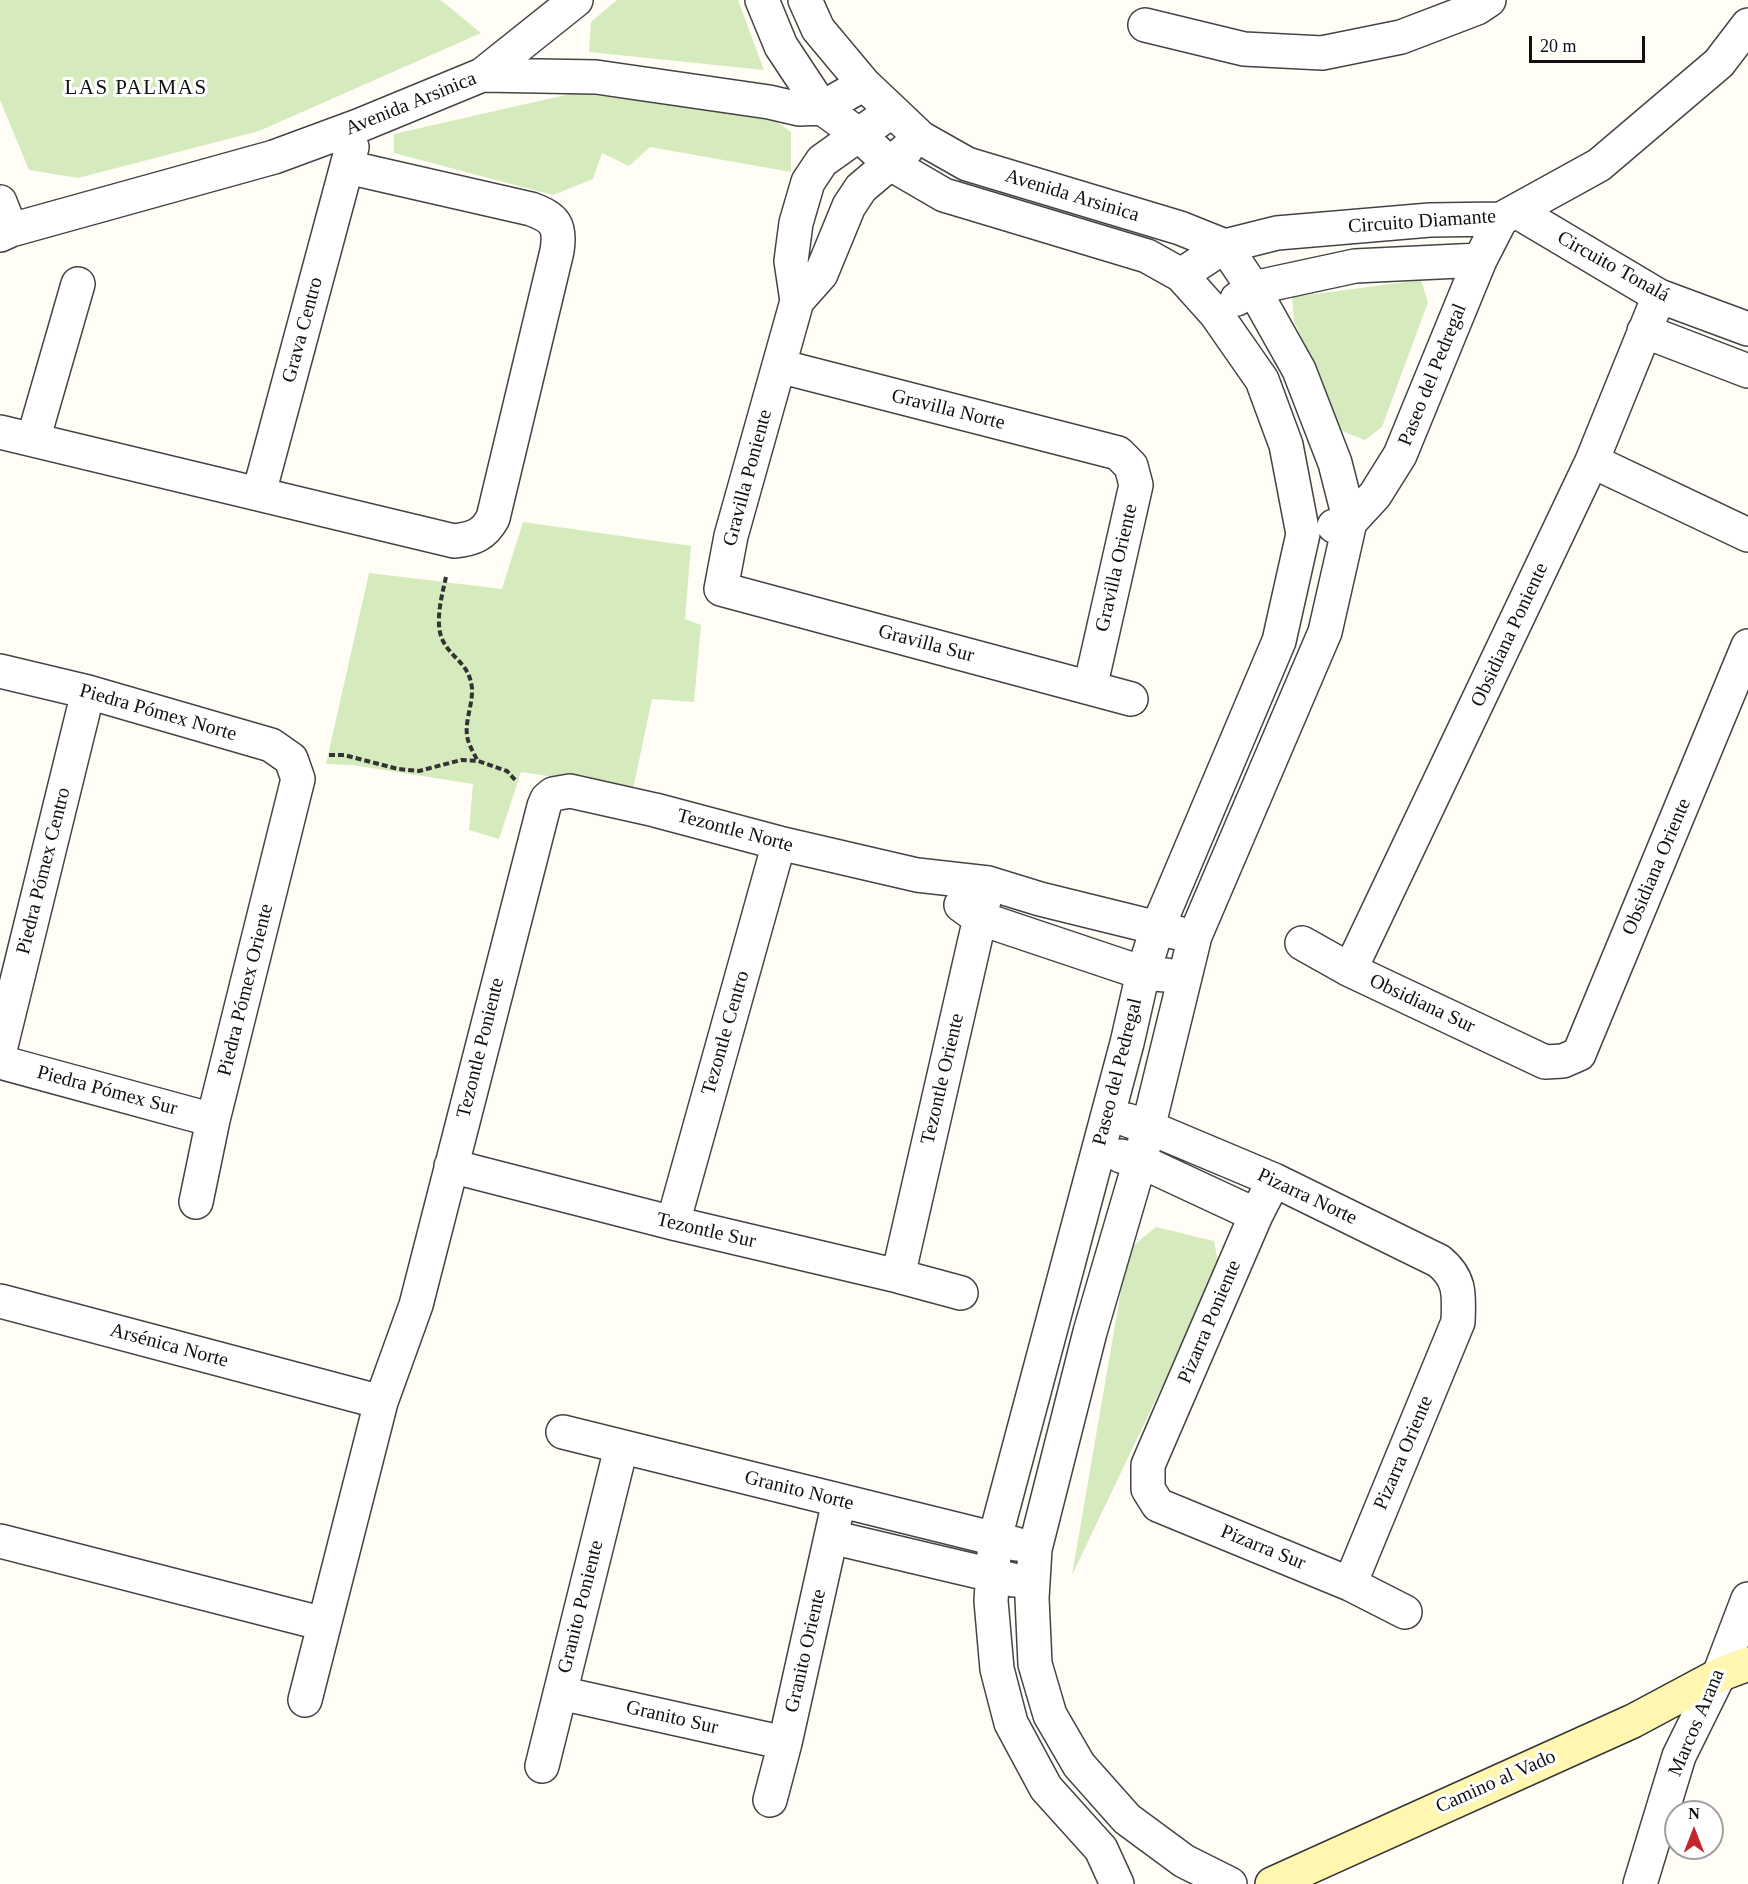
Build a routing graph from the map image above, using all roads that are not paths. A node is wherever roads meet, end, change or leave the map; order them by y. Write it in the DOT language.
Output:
graph roads {
  1 [pos="576,0"];
  2 [pos="762,0"];
  3 [pos="805,0"];
  4 [pos="1490,0"];
  5 [pos="1145,25"];
  6 [pos="1748,25"];
  7 [pos="482,75"];
  8 [pos="864,84"];
  9 [pos="822,108"];
  10 [pos="892,111"];
  11 [pos="358,126"];
  12 [pos="858,134"];
  13 [pos="921,138"];
  14 [pos="889,162"];
  15 [pos="347,167"];
  16 [pos="1509,215"];
  17 [pos="4,222"];
  18 [pos="1225,246"];
  19 [pos="1480,260"];
  20 [pos="1181,275"];
  21 [pos="78,284"];
  22 [pos="1253,288"];
  23 [pos="1659,296"];
  24 [pos="797,301"];
  25 [pos="1216,314"];
  26 [pos="1748,329"];
  27 [pos="1644,331"];
  28 [pos="779,366"];
  29 [pos="1748,371"];
  30 [pos="0,432"];
  31 [pos="33,440"];
  32 [pos="1118,453"];
  33 [pos="1592,461"];
  34 [pos="259,493"];
  35 [pos="1350,522"];
  36 [pos="1303,534"];
  37 [pos="1748,535"];
  38 [pos="721,590"];
  39 [pos="1748,646"];
  40 [pos="0,671"];
  41 [pos="1090,688"];
  42 [pos="88,692"];
  43 [pos="1131,699"];
  44 [pos="295,769"];
  45 [pos="553,794"];
  46 [pos="1213,795"];
  47 [pos="1250,807"];
  48 [pos="779,843"];
  49 [pos="917,875"];
  50 [pos="988,883"];
  51 [pos="979,918"];
  52 [pos="1157,929"];
  53 [pos="1195,936"];
  54 [pos="1302,943"];
  55 [pos="1350,970"];
  56 [pos="1143,973"];
  57 [pos="1184,977"];
  58 [pos="0,1050"];
  59 [pos="0,1062"];
  60 [pos="1545,1062"];
  61 [pos="1108,1114"];
  62 [pos="213,1120"];
  63 [pos="1148,1127"];
  64 [pos="1099,1150"];
  65 [pos="1140,1161"];
  66 [pos="451,1166"];
  67 [pos="1274,1180"];
  68 [pos="196,1202"];
  69 [pos="1256,1215"];
  70 [pos="673,1223"];
  71 [pos="898,1276"];
  72 [pos="961,1293"];
  73 [pos="0,1301"];
  74 [pos="1458,1322"];
  75 [pos="381,1402"];
  76 [pos="563,1432"];
  77 [pos="621,1448"];
  78 [pos="1148,1465"];
  79 [pos="839,1501"];
  80 [pos="831,1537"];
  81 [pos="995,1538"];
  82 [pos="0,1541"];
  83 [pos="1035,1549"];
  84 [pos="993,1575"];
  85 [pos="1350,1584"];
  86 [pos="1032,1585"];
  87 [pos="1748,1599"];
  88 [pos="1405,1612"];
  89 [pos="324,1624"];
  90 [pos="1733,1670"];
  91 [pos="560,1693"];
  92 [pos="304,1700"];
  93 [pos="785,1743"];
  94 [pos="542,1766"];
  95 [pos="770,1800"];
  96 [pos="1117,1884"];
  97 [pos="1230,1884"];
  98 [pos="1272,1884"];
  99 [pos="1640,1884"];
  1 -- 7 [label="street"];
  2 -- 9 [label="street"];
  3 -- 8 [label="street"];
  4 -- 5 [label="street"];
  6 -- 16 [label="street, Circuito Diamante"];
  7 -- 9 [label="street, Avenida Arsinica"];
  7 -- 11 [label="street, Avenida Arsinica"];
  8 -- 9 [label="street"];
  8 -- 10 [label="street"];
  9 -- 12 [label="street"];
  10 -- 12 [label="street"];
  10 -- 13 [label="street"];
  11 -- 15 [label="street, Grava Centro"];
  11 -- 17 [label="street, Avenida Arsinica"];
  12 -- 14 [label="street"];
  12 -- 24 [label="street"];
  13 -- 14 [label="street"];
  13 -- 18 [label="street, Avenida Arsinica"];
  14 -- 20 [label="street, Avenida Arsinica"];
  14 -- 24 [label="street"];
  15 -- 34 [label="street, Grava Centro"];
  15 -- 34 [label="street"];
  16 -- 18 [label="street, Circuito Diamante"];
  16 -- 19 [label="street, Paseo del Pedregal"];
  16 -- 23 [label="street, Circuito Tonalá"];
  18 -- 20 [label="street, Circuito Diamante"];
  18 -- 22 [label="street, Paseo del Pedregal"];
  19 -- 22 [label="street"];
  19 -- 35 [label="street, Paseo del Pedregal"];
  20 -- 25 [label="street, Paseo del Pedregal"];
  21 -- 31 [label="street"];
  22 -- 25 [label="street"];
  22 -- 35 [label="street, Paseo del Pedregal"];
  23 -- 26 [label="street, Circuito Tonalá"];
  23 -- 27 [label="street, Obsidiana Poniente"];
  24 -- 28 [label="street, Gravilla Poniente"];
  25 -- 36 [label="street, Paseo del Pedregal"];
  27 -- 29 [label="street, Circuito Tonalá"];
  27 -- 33 [label="street, Obsidiana Poniente"];
  28 -- 32 [label="street, Gravilla Norte"];
  28 -- 38 [label="street, Gravilla Poniente"];
  30 -- 31 [label="street"];
  31 -- 34 [label="street"];
  32 -- 41 [label="street, Gravilla Oriente"];
  33 -- 37 [label="street"];
  33 -- 55 [label="street, Obsidiana Poniente"];
  35 -- 36 [label="street"];
  35 -- 47 [label="street, Paseo del Pedregal"];
  36 -- 46 [label="street, Paseo del Pedregal"];
  38 -- 41 [label="street, Gravilla Sur"];
  39 -- 60 [label="street, Obsidiana Oriente"];
  40 -- 42 [label="street, Piedra Pómex Norte"];
  41 -- 43 [label="street, Gravilla Sur"];
  42 -- 44 [label="street, Piedra Pómex Norte"];
  42 -- 58 [label="street, Piedra Pómex Centro"];
  44 -- 62 [label="street, Piedra Pómex Oriente"];
  45 -- 48 [label="street, Tezontle Norte"];
  45 -- 66 [label="street, Tezontle Poniente"];
  46 -- 47 [label="street"];
  46 -- 52 [label="street, Paseo del Pedregal"];
  47 -- 53 [label="street, Paseo del Pedregal"];
  48 -- 49 [label="street, Tezontle Norte"];
  48 -- 70 [label="street, Tezontle Centro"];
  49 -- 50 [label="street, Tezontle Norte"];
  49 -- 51 [label="street, Tezontle Norte"];
  50 -- 51 [label="street, Tezontle Oriente"];
  50 -- 52 [label="street, Tezontle Norte"];
  51 -- 56 [label="street, Tezontle Norte"];
  51 -- 71 [label="street, Tezontle Oriente"];
  52 -- 53 [label="street, Tezontle Norte"];
  52 -- 56 [label="street, Paseo del Pedregal"];
  53 -- 57 [label="street, Paseo del Pedregal"];
  54 -- 55 [label="street, Obsidiana Sur"];
  55 -- 60 [label="street, Obsidiana Sur"];
  56 -- 57 [label="street, Tezontle Norte"];
  56 -- 61 [label="street, Paseo del Pedregal"];
  57 -- 63 [label="street, Paseo del Pedregal"];
  59 -- 62 [label="street, Piedra Pómex Sur"];
  61 -- 63 [label="street, Pizarra Norte"];
  61 -- 64 [label="street, Paseo del Pedregal"];
  62 -- 68 [label="street, Piedra Pómex Oriente"];
  63 -- 65 [label="street, Paseo del Pedregal"];
  63 -- 67 [label="street, Pizarra Norte"];
  64 -- 65 [label="street"];
  64 -- 81 [label="street, Paseo del Pedregal"];
  65 -- 69 [label="street"];
  65 -- 83 [label="street, Paseo del Pedregal"];
  66 -- 70 [label="street, Tezontle Sur"];
  66 -- 75 [label="street, Tezontle Poniente"];
  67 -- 69 [label="street, Pizarra Poniente"];
  67 -- 74 [label="street, Pizarra Norte"];
  69 -- 78 [label="street, Pizarra Poniente"];
  70 -- 71 [label="street, Tezontle Sur"];
  71 -- 72 [label="street, Tezontle Sur"];
  73 -- 75 [label="street, Arsénica Norte"];
  74 -- 85 [label="street, Pizarra Oriente"];
  75 -- 89 [label="street, Tezontle Poniente"];
  76 -- 77 [label="street, Granito Norte"];
  77 -- 79 [label="street, Granito Norte"];
  77 -- 91 [label="street, Granito Poniente"];
  78 -- 85 [label="street, Pizarra Sur"];
  79 -- 80 [label="street, Granito Oriente"];
  79 -- 81 [label="street, Granito Norte"];
  80 -- 84 [label="street"];
  80 -- 93 [label="street, Granito Oriente"];
  81 -- 83 [label="street, Granito Norte"];
  81 -- 84 [label="street, Paseo del Pedregal"];
  82 -- 89 [label="street"];
  83 -- 86 [label="street, Paseo del Pedregal"];
  84 -- 86 [label="street"];
  84 -- 96 [label="street, Paseo del Pedregal"];
  85 -- 88 [label="street, Pizarra Sur"];
  86 -- 97 [label="street, Paseo del Pedregal"];
  87 -- 90 [label="street, Marcos Arana"];
  89 -- 92 [label="street, Tezontle Poniente"];
  90 -- 98 [label="street, Camino al Vado"];
  90 -- 99 [label="street, Marcos Arana"];
  91 -- 93 [label="street, Granito Sur"];
  91 -- 94 [label="street, Granito Poniente"];
  93 -- 95 [label="street, Granito Oriente"];
}
